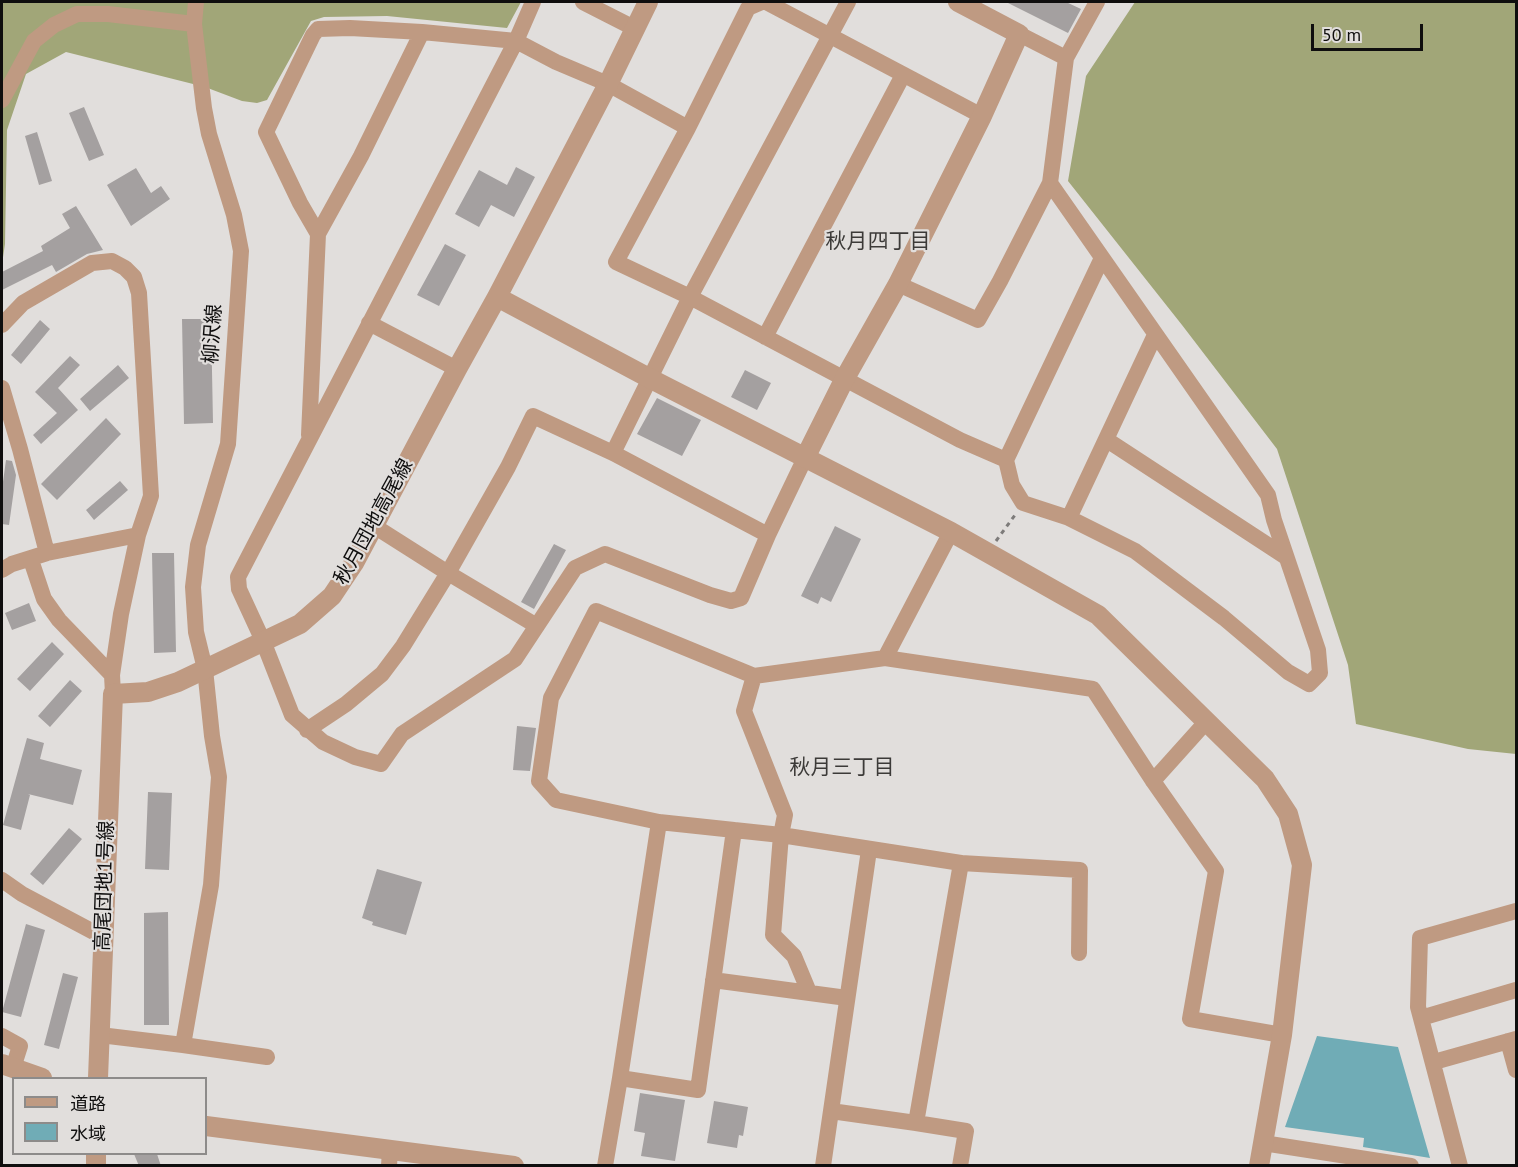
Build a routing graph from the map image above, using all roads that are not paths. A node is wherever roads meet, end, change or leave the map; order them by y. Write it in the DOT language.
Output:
graph roads {
  1 [pos="196,2"];
  2 [pos="532,2"];
  3 [pos="583,2"];
  4 [pos="648,2"];
  5 [pos="764,2"];
  6 [pos="848,2"];
  7 [pos="958,2"];
  8 [pos="1096,2"];
  9 [pos="194,24"];
  10 [pos="634,28"];
  11 [pos="422,32"];
  12 [pos="1018,34"];
  13 [pos="830,35"];
  14 [pos="516,41"];
  15 [pos="1066,58"];
  16 [pos="903,75"];
  17 [pos="608,84"];
  18 [pos="2,100"];
  19 [pos="982,116"];
  20 [pos="688,128"];
  21 [pos="1050,183"];
  22 [pos="318,234"];
  23 [pos="1102,258"];
  24 [pos="898,284"];
  25 [pos="497,297"];
  26 [pos="690,297"];
  27 [pos="369,323"];
  28 [pos="2,325"];
  29 [pos="1155,334"];
  30 [pos="765,337"];
  31 [pos="456,369"];
  32 [pos="845,378"];
  33 [pos="651,379"];
  34 [pos="2,388"];
  35 [pos="1107,440"];
  36 [pos="309,442"];
  37 [pos="613,453"];
  38 [pos="805,458"];
  39 [pos="1006,460"];
  40 [pos="1069,518"];
  41 [pos="374,526"];
  42 [pos="951,532"];
  43 [pos="138,535"];
  44 [pos="768,535"];
  45 [pos="39,556"];
  46 [pos="1286,557"];
  47 [pos="2,570"];
  48 [pos="448,573"];
  49 [pos="537,626"];
  50 [pos="263,641"];
  51 [pos="885,658"];
  52 [pos="205,669"];
  53 [pos="754,676"];
  54 [pos="113,684"];
  55 [pos="1206,722"];
  56 [pos="308,730"];
  57 [pos="1153,781"];
  58 [pos="659,822"];
  59 [pos="734,830"];
  60 [pos="781,835"];
  61 [pos="869,850"];
  62 [pos="961,863"];
  63 [pos="2,880"];
  64 [pos="1516,910"];
  65 [pos="103,937"];
  66 [pos="1079,953"];
  67 [pos="712,981"];
  68 [pos="1516,990"];
  69 [pos="809,992"];
  70 [pos="847,998"];
  71 [pos="1421,1018"];
  72 [pos="100,1035"];
  73 [pos="1282,1035"];
  74 [pos="2,1036"];
  75 [pos="1512,1040"];
  76 [pos="183,1045"];
  77 [pos="267,1057"];
  78 [pos="1434,1062"];
  79 [pos="7,1066"];
  80 [pos="1516,1070"];
  81 [pos="39,1077"];
  82 [pos="98,1077"];
  83 [pos="620,1078"];
  84 [pos="831,1111"];
  85 [pos="916,1124"];
  86 [pos="207,1126"];
  87 [pos="1263,1143"];
  88 [pos="390,1158"];
  89 [pos="514,1166"];
  90 [pos="605,1166"];
  91 [pos="823,1166"];
  92 [pos="960,1166"];
  93 [pos="1259,1166"];
  94 [pos="1411,1166"];
  95 [pos="1460,1166"];
  1 -- 9 [label="street, 柳沢線"];
  2 -- 14 [label="street"];
  3 -- 10 [label="street"];
  4 -- 10 [label="street, 秋月団地高尾線"];
  5 -- 13 [label="street"];
  5 -- 20 [label="street"];
  6 -- 13 [label="street"];
  7 -- 12 [label="street"];
  8 -- 15 [label="street"];
  9 -- 18 [label="street"];
  9 -- 52 [label="street, 柳沢線"];
  10 -- 17 [label="street, 秋月団地高尾線"];
  11 -- 14 [label="street"];
  11 -- 22 [label="street"];
  11 -- 22 [label="street"];
  12 -- 15 [label="street"];
  12 -- 19 [label="street"];
  13 -- 16 [label="street"];
  13 -- 26 [label="street"];
  14 -- 17 [label="street"];
  14 -- 27 [label="street"];
  15 -- 21 [label="street"];
  16 -- 19 [label="street"];
  16 -- 30 [label="street"];
  17 -- 20 [label="street"];
  17 -- 25 [label="street, 秋月団地高尾線"];
  19 -- 24 [label="street"];
  20 -- 26 [label="street"];
  21 -- 23 [label="street"];
  21 -- 24 [label="street"];
  22 -- 36 [label="street"];
  23 -- 29 [label="street"];
  23 -- 39 [label="street"];
  24 -- 32 [label="street"];
  25 -- 31 [label="street, 秋月団地高尾線"];
  25 -- 33 [label="street"];
  26 -- 30 [label="street"];
  26 -- 33 [label="street"];
  27 -- 31 [label="street"];
  27 -- 36 [label="street"];
  28 -- 43 [label="street"];
  29 -- 35 [label="street"];
  29 -- 46 [label="street"];
  30 -- 32 [label="street"];
  31 -- 41 [label="street, 秋月団地高尾線"];
  32 -- 38 [label="street"];
  32 -- 39 [label="street"];
  33 -- 37 [label="street"];
  33 -- 38 [label="street"];
  34 -- 45 [label="street"];
  35 -- 40 [label="street"];
  35 -- 46 [label="street"];
  36 -- 50 [label="street"];
  37 -- 44 [label="street"];
  37 -- 48 [label="street"];
  38 -- 42 [label="street"];
  38 -- 44 [label="street"];
  39 -- 40 [label="street"];
  40 -- 46 [label="street"];
  41 -- 48 [label="street"];
  41 -- 50 [label="street, 秋月団地高尾線"];
  42 -- 51 [label="street"];
  42 -- 55 [label="street"];
  43 -- 45 [label="street"];
  43 -- 54 [label="street"];
  44 -- 49 [label="street"];
  45 -- 47 [label="street"];
  45 -- 54 [label="street"];
  48 -- 49 [label="street"];
  48 -- 56 [label="street"];
  49 -- 56 [label="street"];
  50 -- 52 [label="street, 秋月団地高尾線"];
  50 -- 56 [label="street"];
  51 -- 53 [label="street"];
  51 -- 57 [label="street"];
  52 -- 54 [label="street, 秋月団地高尾線"];
  52 -- 76 [label="street, 柳沢線"];
  53 -- 58 [label="street"];
  53 -- 60 [label="street"];
  54 -- 65 [label="street, 高尾団地1号線"];
  55 -- 57 [label="street"];
  55 -- 73 [label="street"];
  57 -- 73 [label="street"];
  58 -- 59 [label="street"];
  58 -- 83 [label="street"];
  59 -- 60 [label="street"];
  59 -- 67 [label="street"];
  60 -- 61 [label="street"];
  60 -- 69 [label="street"];
  61 -- 62 [label="street"];
  61 -- 70 [label="street"];
  62 -- 66 [label="street"];
  62 -- 85 [label="street"];
  63 -- 65 [label="street"];
  64 -- 71 [label="street"];
  65 -- 72 [label="street, 高尾団地1号線"];
  67 -- 69 [label="street"];
  67 -- 83 [label="street"];
  68 -- 71 [label="street"];
  69 -- 70 [label="street"];
  70 -- 84 [label="street"];
  71 -- 78 [label="street"];
  72 -- 76 [label="street"];
  72 -- 82 [label="street, 高尾団地1号線"];
  73 -- 87 [label="street"];
  74 -- 79 [label="street"];
  75 -- 78 [label="street"];
  75 -- 80 [label="street"];
  76 -- 77 [label="street"];
  78 -- 95 [label="street"];
  79 -- 81 [label="street"];
  83 -- 90 [label="street"];
  84 -- 85 [label="street"];
  84 -- 91 [label="street"];
  85 -- 92 [label="street"];
  86 -- 88 [label="street"];
  87 -- 93 [label="street"];
  87 -- 94 [label="street"];
  88 -- 89 [label="street"];
}
